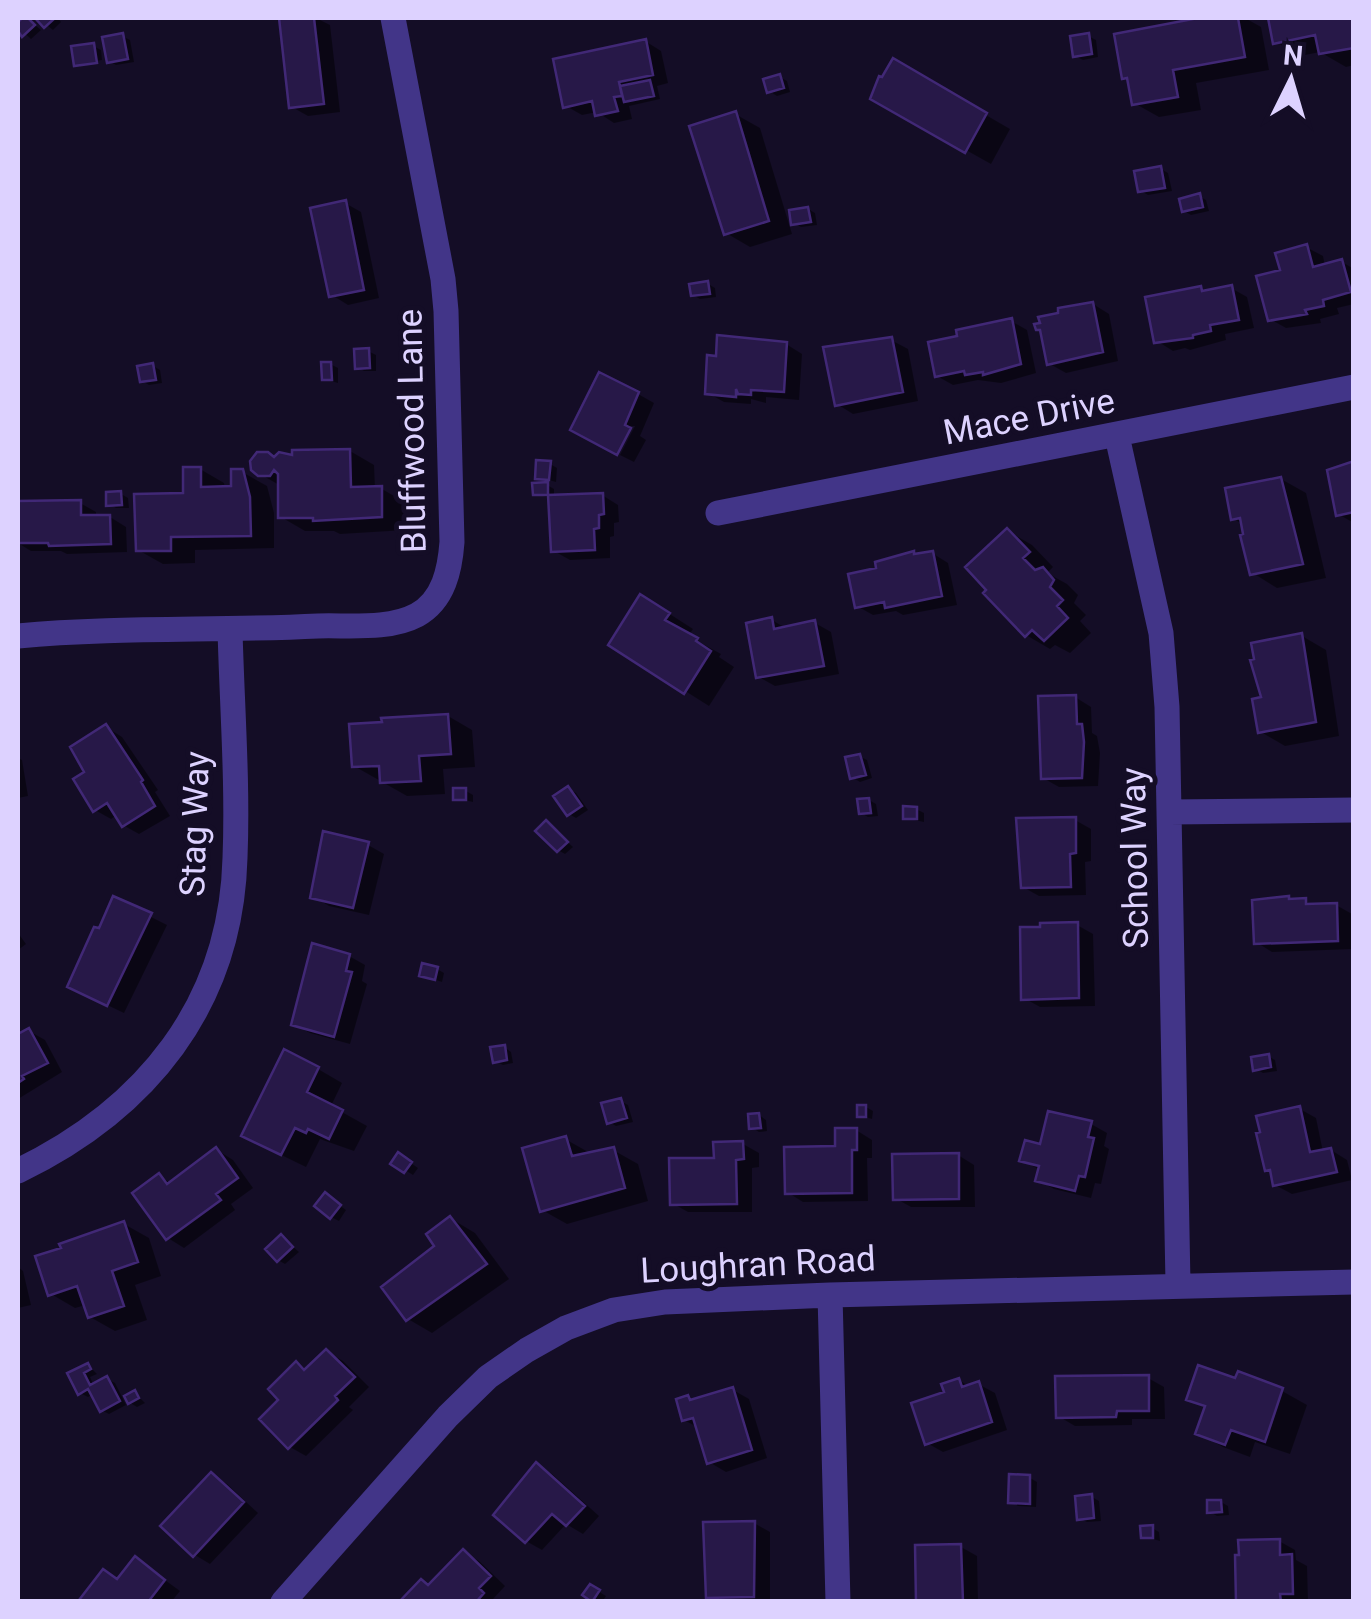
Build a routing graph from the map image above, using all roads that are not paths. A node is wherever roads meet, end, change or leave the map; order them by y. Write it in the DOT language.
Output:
graph roads {
  1 [pos="393,18"];
  2 [pos="1354,387"];
  3 [pos="1117,436"];
  4 [pos="718,512"];
  5 [pos="230,630"];
  6 [pos="18,636"];
  7 [pos="1354,810"];
  8 [pos="1170,812"];
  9 [pos="18,1171"];
  10 [pos="1354,1282"];
  11 [pos="1178,1284"];
  12 [pos="830,1295"];
  13 [pos="283,1602"];
  14 [pos="838,1602"];
  1 -- 5 [label="street, Bluffwood Lane"];
  2 -- 3 [label="street, Mace Drive"];
  3 -- 4 [label="street, Mace Drive"];
  3 -- 8 [label="street, School Way"];
  5 -- 6 [label="street, Bluffwood Lane"];
  5 -- 9 [label="street, Stag Way"];
  7 -- 8 [label="street"];
  8 -- 11 [label="street, School Way"];
  10 -- 11 [label="street, Loughran Road"];
  11 -- 12 [label="street, Loughran Road"];
  12 -- 13 [label="street, Loughran Road"];
  12 -- 14 [label="street"];
}
